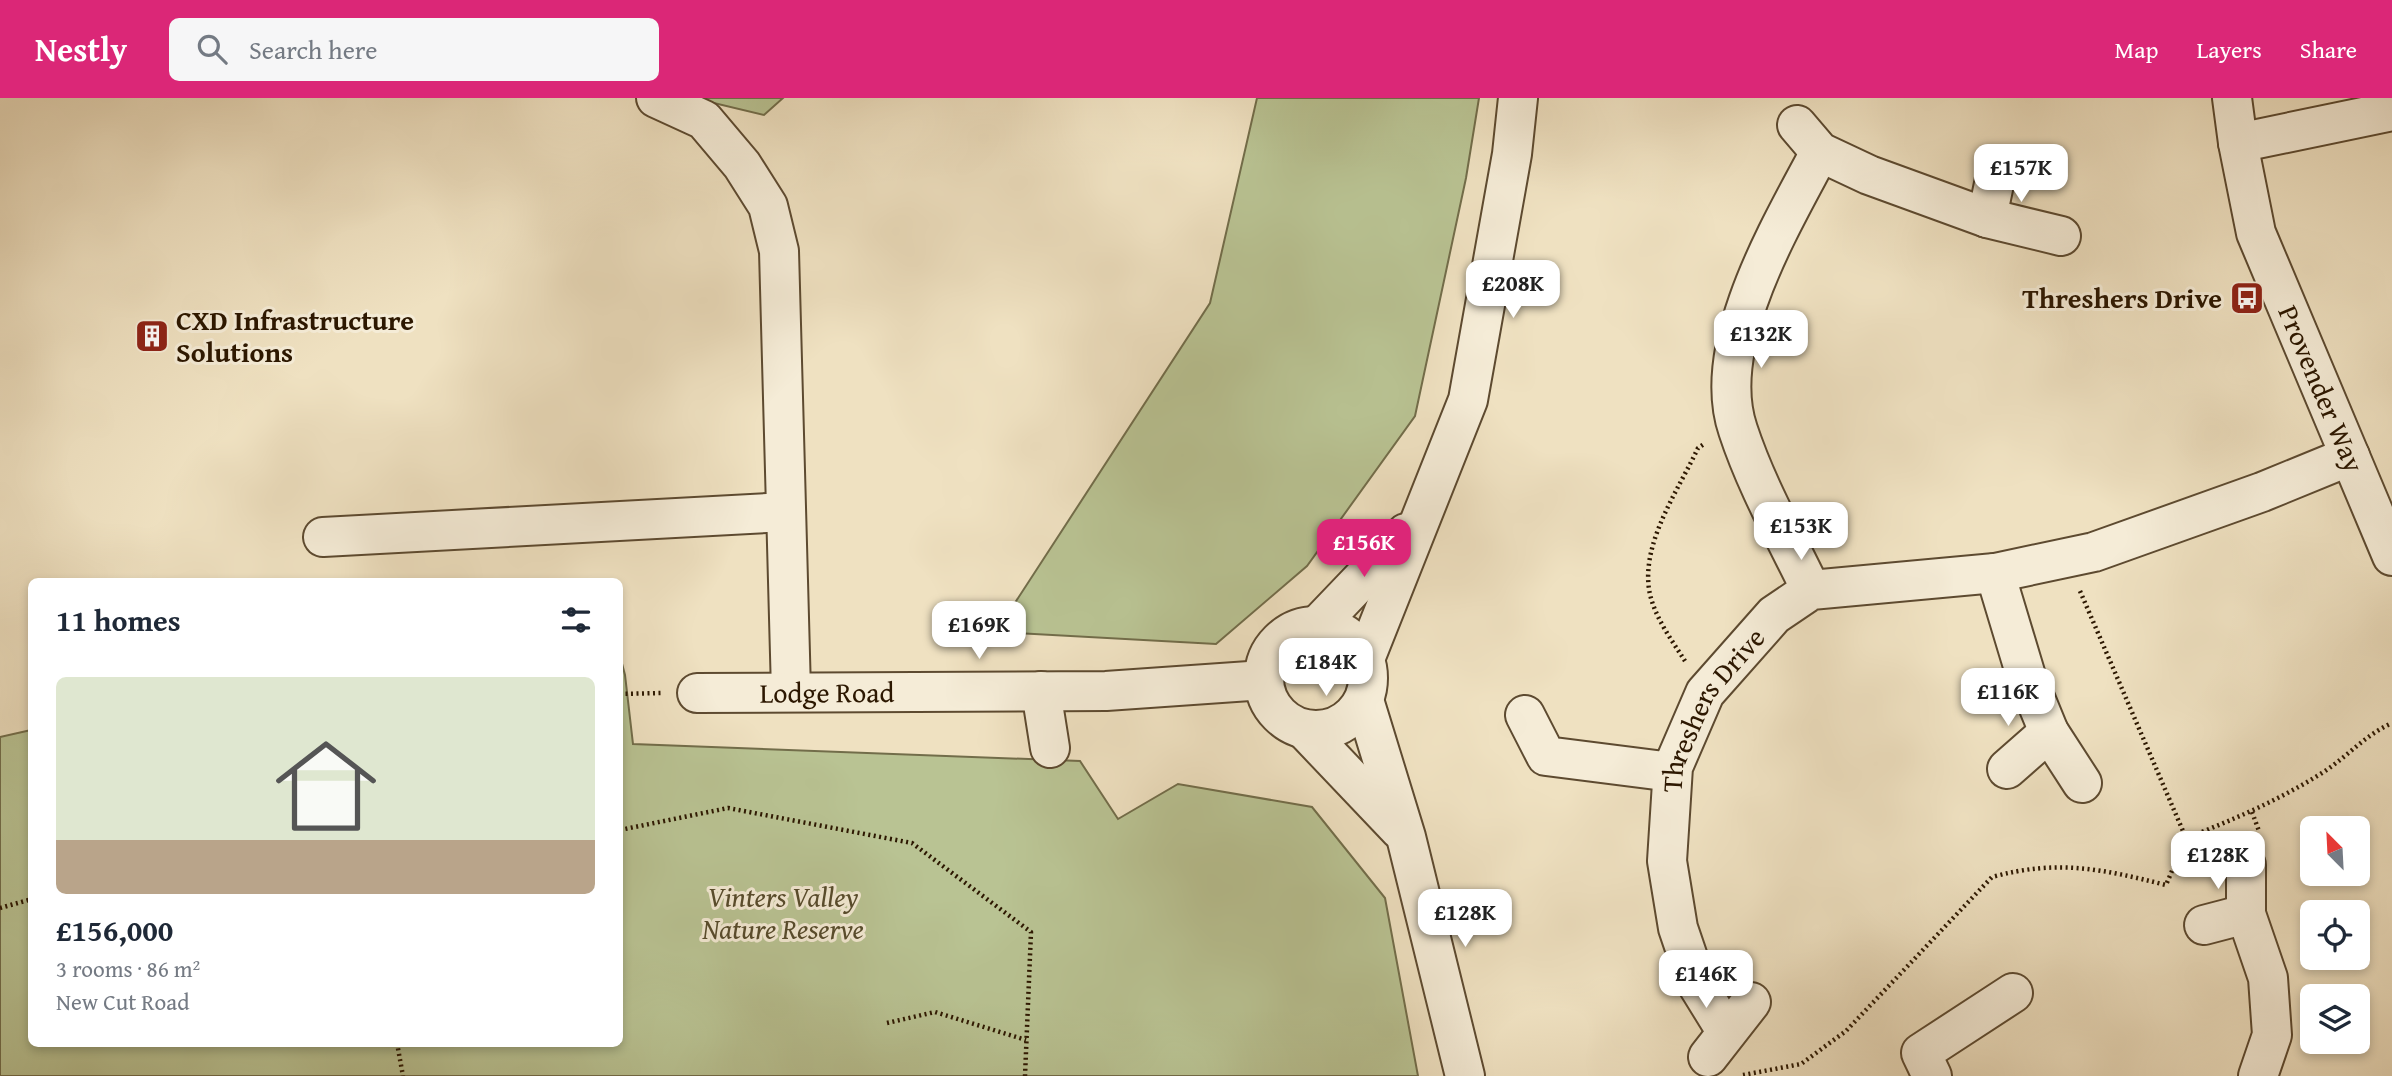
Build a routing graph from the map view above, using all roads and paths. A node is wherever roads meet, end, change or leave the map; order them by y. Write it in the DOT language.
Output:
graph roads {
  1 [pos="656,98"];
  2 [pos="1518,98"];
  3 [pos="2232,98"];
  4 [pos="2392,111"];
  5 [pos="2238,143"];
  6 [pos="1995,179"];
  7 [pos="1987,218"];
  8 [pos="2061,236"];
  9 [pos="1736,422"];
  10 [pos="2350,456"];
  11 [pos="786,512"];
  12 [pos="1419,520"];
  13 [pos="324,537"];
  14 [pos="2392,556"];
  15 [pos="2065,558"];
  16 [pos="1995,573"];
  17 [pos="1811,590"];
  18 [pos="1318,625"];
  19 [pos="1365,659"];
  20 [pos="1264,680"];
  21 [pos="1712,685"];
  22 [pos="791,691"];
  23 [pos="1041,691"];
  24 [pos="697,693"];
  25 [pos="1364,700"];
  26 [pos="1525,715"];
  27 [pos="2392,723"];
  28 [pos="1304,729"];
  29 [pos="2049,732"];
  30 [pos="1050,748"];
  31 [pos="2007,769"];
  32 [pos="1672,772"];
  33 [pos="2082,783"];
  34 [pos="623,829"];
  35 [pos="1406,837"];
  36 [pos="2186,838"];
  37 [pos="2246,865"];
  38 [pos="28,900"];
  39 [pos="0,908"];
  40 [pos="2246,914"];
  41 [pos="2204,925"];
  42 [pos="2013,993"];
  43 [pos="1751,1002"];
  44 [pos="887,1023"];
  45 [pos="1026,1040"];
  46 [pos="1716,1046"];
  47 [pos="398,1047"];
  48 [pos="403,1076"];
  49 [pos="1025,1076"];
  50 [pos="1465,1076"];
  51 [pos="1932,1076"];
  52 [pos="2258,1076"];
  1 -- 11 [label="street"];
  2 -- 12 [label="street"];
  3 -- 5 [label="street, Provender Way"];
  4 -- 5 [label="street"];
  5 -- 10 [label="street, Provender Way"];
  6 -- 7 [label="street"];
  7 -- 8 [label="street"];
  7 -- 9 [label="street"];
  9 -- 17 [label="street"];
  9 -- 21 [label="path"];
  10 -- 14 [label="street, Provender Way"];
  10 -- 15 [label="street, Threshers Drive"];
  11 -- 13 [label="street"];
  11 -- 22 [label="street"];
  12 -- 18 [label="street"];
  12 -- 19 [label="street"];
  15 -- 16 [label="street, Threshers Drive"];
  15 -- 36 [label="path"];
  16 -- 17 [label="street, Threshers Drive"];
  16 -- 29 [label="street"];
  17 -- 21 [label="street, Threshers Drive"];
  18 -- 19 [label="street"];
  18 -- 20 [label="street"];
  19 -- 25 [label="street"];
  20 -- 23 [label="street, Lodge Road"];
  20 -- 28 [label="street"];
  21 -- 32 [label="street, Threshers Drive"];
  22 -- 23 [label="street, Lodge Road"];
  22 -- 24 [label="street, Lodge Road"];
  23 -- 30 [label="street"];
  25 -- 28 [label="street"];
  25 -- 35 [label="street"];
  26 -- 32 [label="street"];
  27 -- 36 [label="path"];
  28 -- 35 [label="street"];
  29 -- 31 [label="street"];
  29 -- 33 [label="street"];
  32 -- 46 [label="street, Threshers Drive"];
  34 -- 45 [label="path"];
  35 -- 50 [label="street"];
  36 -- 46 [label="path"];
  37 -- 40 [label="street"];
  38 -- 39 [label="path"];
  40 -- 41 [label="street"];
  40 -- 52 [label="street"];
  42 -- 51 [label="street"];
  43 -- 46 [label="street"];
  44 -- 45 [label="path"];
  45 -- 49 [label="path"];
  47 -- 48 [label="path"];
}
